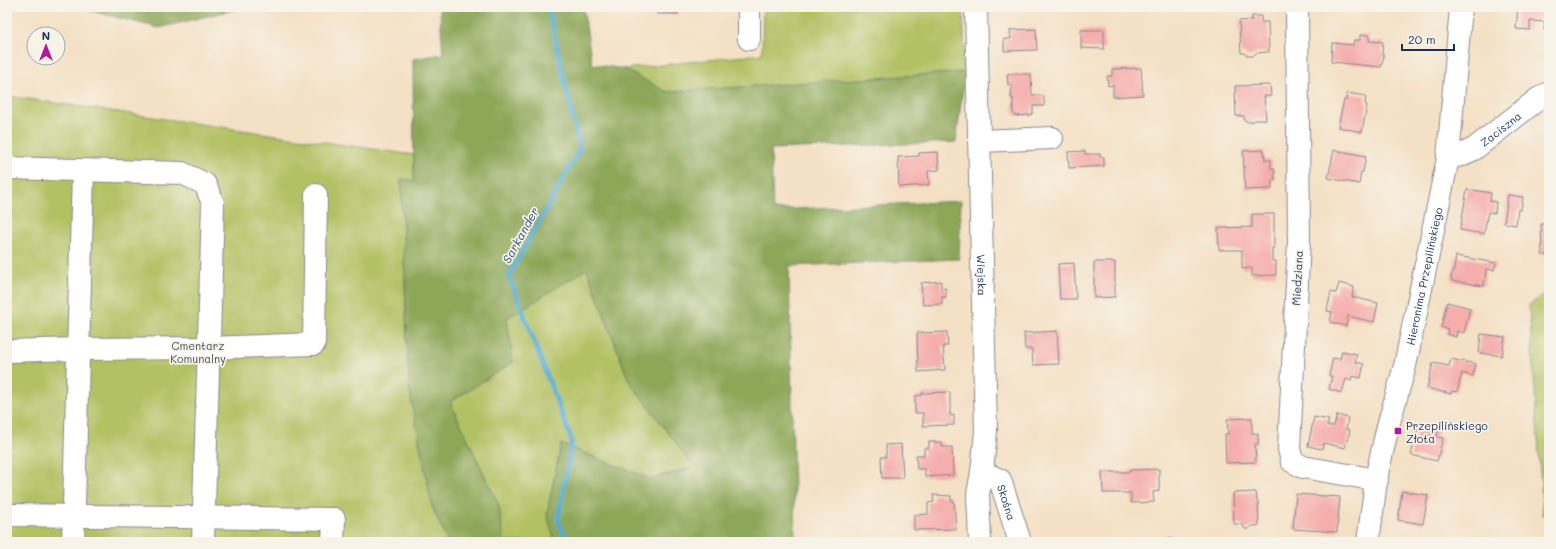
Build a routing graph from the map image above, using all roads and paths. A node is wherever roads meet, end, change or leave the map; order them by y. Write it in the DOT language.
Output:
graph roads {
  1 [pos="749,7"];
  2 [pos="976,7"];
  3 [pos="1297,7"];
  4 [pos="1461,7"];
  5 [pos="749,39"];
  6 [pos="1549,93"];
  7 [pos="1052,138"];
  8 [pos="978,141"];
  9 [pos="1448,158"];
  10 [pos="7,168"];
  11 [pos="83,170"];
  12 [pos="316,195"];
  13 [pos="209,348"];
  14 [pos="78,349"];
  15 [pos="7,351"];
  16 [pos="982,472"];
  17 [pos="1377,480"];
  18 [pos="7,515"];
  19 [pos="75,516"];
  20 [pos="204,517"];
  21 [pos="73,542"];
  22 [pos="203,542"];
  23 [pos="333,542"];
  24 [pos="980,542"];
  25 [pos="1020,542"];
  26 [pos="1368,542"];
  1 -- 5 [label="street"];
  2 -- 8 [label="street, Wiejska"];
  3 -- 17 [label="street, Miedziana"];
  4 -- 9 [label="street, Hieronima Przepilińskiego"];
  6 -- 9 [label="street, Zaciszna"];
  7 -- 8 [label="street"];
  8 -- 16 [label="street, Wiejska"];
  9 -- 17 [label="street, Hieronima Przepilińskiego"];
  10 -- 11 [label="street"];
  11 -- 13 [label="street"];
  11 -- 14 [label="street"];
  12 -- 13 [label="street"];
  13 -- 14 [label="street"];
  13 -- 20 [label="street"];
  14 -- 15 [label="street"];
  14 -- 19 [label="street"];
  16 -- 24 [label="street, Wiejska"];
  16 -- 25 [label="street, Skośna"];
  17 -- 26 [label="street, Hieronima Przepilińskiego"];
  18 -- 19 [label="street"];
  19 -- 20 [label="street"];
  19 -- 21 [label="street"];
  20 -- 22 [label="street"];
  20 -- 23 [label="street"];
}
